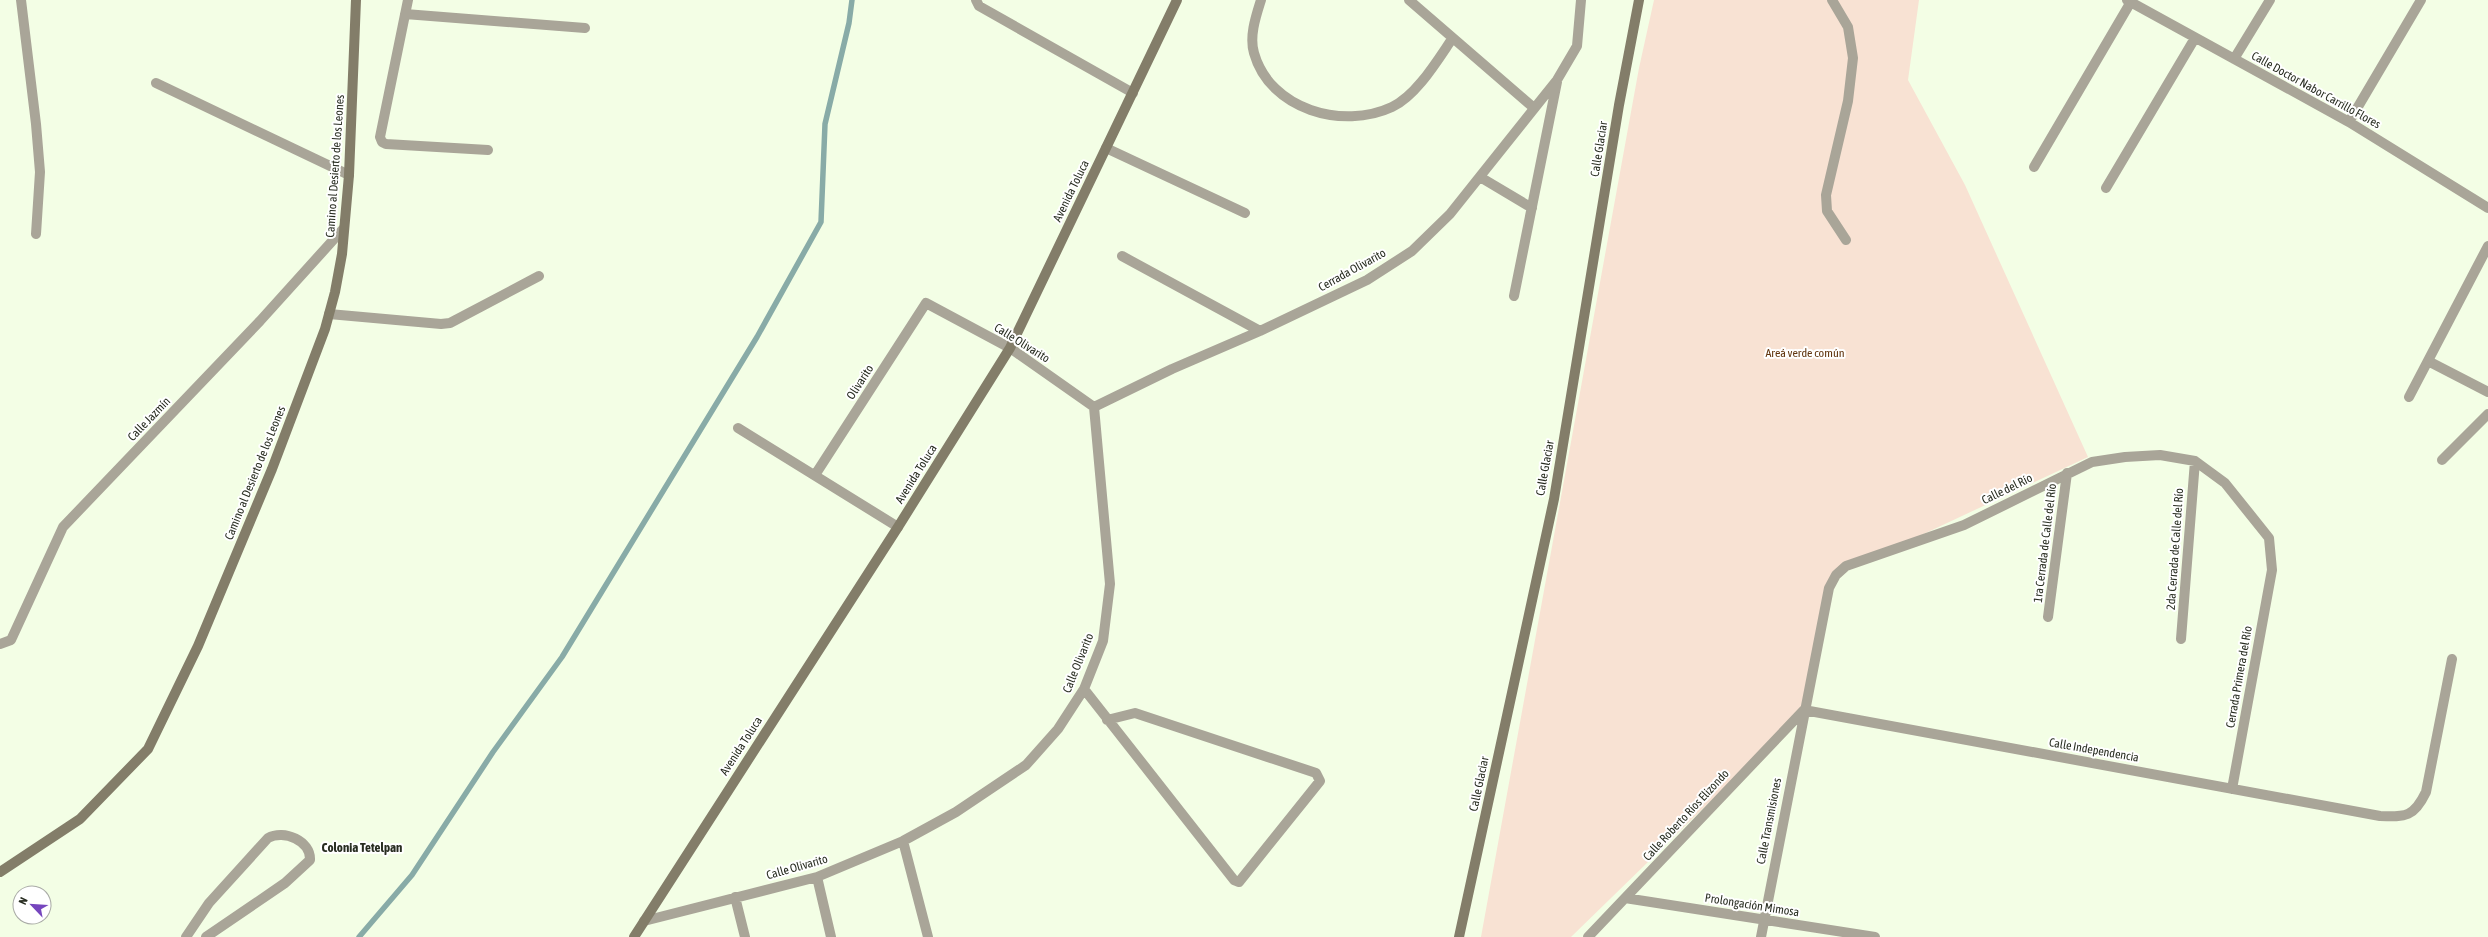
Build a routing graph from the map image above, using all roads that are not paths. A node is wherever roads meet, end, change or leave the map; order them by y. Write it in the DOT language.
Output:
graph roads {
  1 [pos="21,0"];
  2 [pos="356,0"];
  3 [pos="408,0"];
  4 [pos="976,0"];
  5 [pos="1177,0"];
  6 [pos="1261,0"];
  7 [pos="1409,0"];
  8 [pos="1581,0"];
  9 [pos="1640,0"];
  10 [pos="1832,0"];
  11 [pos="2270,0"];
  12 [pos="2421,0"];
  13 [pos="2130,1"];
  14 [pos="405,14"];
  15 [pos="585,28"];
  16 [pos="2195,38"];
  17 [pos="1452,39"];
  18 [pos="2234,59"];
  19 [pos="1557,80"];
  20 [pos="156,83"];
  21 [pos="1133,92"];
  22 [pos="1534,108"];
  23 [pos="2349,122"];
  24 [pos="1106,148"];
  25 [pos="488,150"];
  26 [pos="2034,167"];
  27 [pos="349,175"];
  28 [pos="1480,177"];
  29 [pos="2106,188"];
  30 [pos="1532,208"];
  31 [pos="2488,208"];
  32 [pos="1245,213"];
  33 [pos="344,228"];
  34 [pos="36,234"];
  35 [pos="1846,240"];
  36 [pos="2488,246"];
  37 [pos="1122,256"];
  38 [pos="539,276"];
  39 [pos="1514,296"];
  40 [pos="926,303"];
  41 [pos="329,314"];
  42 [pos="1260,331"];
  43 [pos="1010,348"];
  44 [pos="2428,361"];
  45 [pos="2488,392"];
  46 [pos="2409,397"];
  47 [pos="1094,407"];
  48 [pos="2488,414"];
  49 [pos="738,428"];
  50 [pos="2442,460"];
  51 [pos="2195,461"];
  52 [pos="2067,473"];
  53 [pos="815,475"];
  54 [pos="898,527"];
  55 [pos="2272,570"];
  56 [pos="2048,617"];
  57 [pos="2181,638"];
  58 [pos="0,644"];
  59 [pos="2452,659"];
  60 [pos="1084,689"];
  61 [pos="1804,710"];
  62 [pos="1107,720"];
  63 [pos="2232,789"];
  64 [pos="903,841"];
  65 [pos="0,872"];
  66 [pos="818,877"];
  67 [pos="736,897"];
  68 [pos="1626,898"];
  69 [pos="1764,920"];
  70 [pos="644,921"];
  71 [pos="186,937"];
  72 [pos="206,937"];
  73 [pos="634,937"];
  74 [pos="745,937"];
  75 [pos="831,937"];
  76 [pos="928,937"];
  77 [pos="1459,937"];
  78 [pos="1588,937"];
  79 [pos="1761,937"];
  80 [pos="1875,937"];
  1 -- 34 [label="street"];
  2 -- 27 [label="street, Camino al Desierto de los Leones"];
  3 -- 14 [label="street"];
  4 -- 21 [label="street"];
  5 -- 21 [label="street, Avenida Toluca"];
  6 -- 17 [label="street"];
  7 -- 17 [label="street"];
  8 -- 19 [label="street, Cerrada Olivarito"];
  9 -- 77 [label="street, Calle Glaciar"];
  10 -- 35 [label="street"];
  11 -- 18 [label="street"];
  12 -- 23 [label="street"];
  13 -- 16 [label="street, Calle Doctor Nabor Carrillo Flores"];
  13 -- 26 [label="street"];
  14 -- 15 [label="street"];
  14 -- 25 [label="street"];
  16 -- 18 [label="street, Calle Doctor Nabor Carrillo Flores"];
  16 -- 29 [label="street"];
  17 -- 22 [label="street"];
  18 -- 23 [label="street, Calle Doctor Nabor Carrillo Flores"];
  19 -- 22 [label="street, Cerrada Olivarito"];
  19 -- 30 [label="street"];
  20 -- 27 [label="street"];
  21 -- 24 [label="street, Avenida Toluca"];
  22 -- 28 [label="street, Cerrada Olivarito"];
  23 -- 31 [label="street, Calle Doctor Nabor Carrillo Flores"];
  24 -- 32 [label="street"];
  24 -- 43 [label="street, Avenida Toluca"];
  27 -- 33 [label="street, Camino al Desierto de los Leones"];
  28 -- 30 [label="street"];
  28 -- 42 [label="street, Cerrada Olivarito"];
  30 -- 39 [label="street"];
  33 -- 41 [label="street, Camino al Desierto de los Leones"];
  33 -- 58 [label="street, Calle Jazmín"];
  36 -- 44 [label="street"];
  37 -- 42 [label="street"];
  38 -- 41 [label="street"];
  40 -- 43 [label="street, Calle Olivarito"];
  40 -- 53 [label="street, Olivarito"];
  41 -- 65 [label="street, Camino al Desierto de los Leones"];
  42 -- 47 [label="street, Cerrada Olivarito"];
  43 -- 47 [label="street, Calle Olivarito"];
  43 -- 54 [label="street, Avenida Toluca"];
  44 -- 45 [label="street"];
  44 -- 46 [label="street"];
  47 -- 60 [label="street, Calle Olivarito"];
  48 -- 50 [label="street"];
  49 -- 53 [label="street"];
  51 -- 52 [label="street, Calle del Río"];
  51 -- 55 [label="street, Calle del Río"];
  51 -- 57 [label="street, 2da Cerrada de Calle del Río"];
  52 -- 56 [label="street, 1ra Cerrada de Calle del Río"];
  52 -- 61 [label="street, Calle del Río"];
  53 -- 54 [label="street"];
  54 -- 70 [label="street, Avenida Toluca"];
  55 -- 63 [label="street, Cerrada Primera del Río"];
  59 -- 63 [label="street, Calle Independencia"];
  60 -- 62 [label="street"];
  60 -- 64 [label="street, Calle Olivarito"];
  61 -- 63 [label="street, Calle Independencia"];
  61 -- 68 [label="street, Calle Roberto Ríos Elizondo"];
  61 -- 69 [label="street, Calle Transmisiones"];
  62 -- 62 [label="street"];
  64 -- 66 [label="street, Calle Olivarito"];
  64 -- 76 [label="street"];
  66 -- 67 [label="street, Calle Olivarito"];
  66 -- 75 [label="street"];
  67 -- 70 [label="street, Calle Olivarito"];
  67 -- 74 [label="street"];
  68 -- 69 [label="street, Prolongación Mimosa"];
  68 -- 78 [label="street, Calle Roberto Ríos Elizondo"];
  69 -- 79 [label="street, Calle Transmisiones"];
  69 -- 80 [label="street, Prolongación Mimosa"];
  70 -- 73 [label="street, Avenida Toluca"];
  71 -- 72 [label="street"];
}
